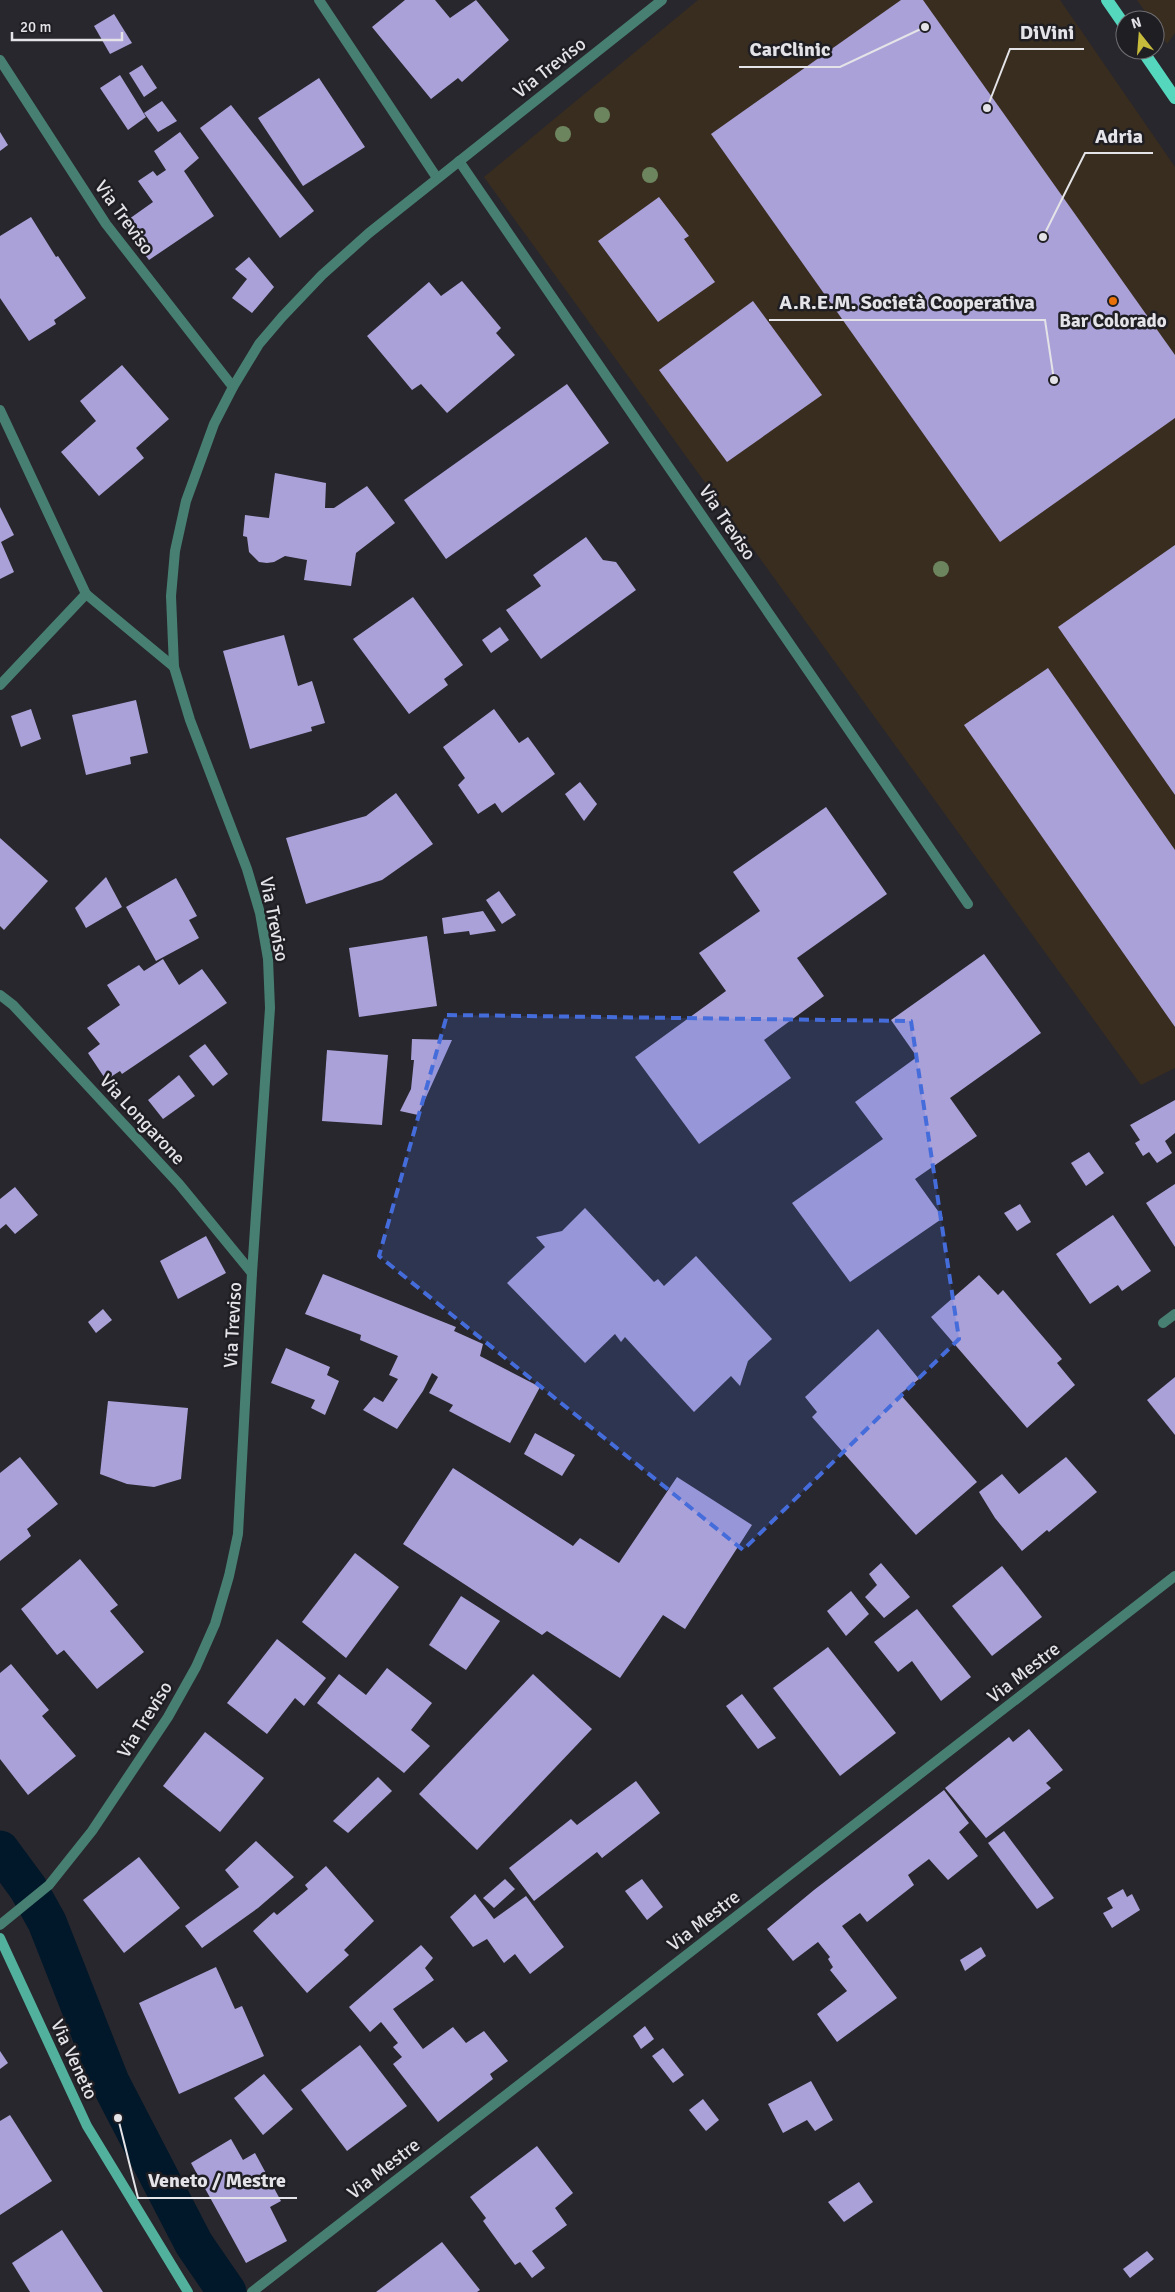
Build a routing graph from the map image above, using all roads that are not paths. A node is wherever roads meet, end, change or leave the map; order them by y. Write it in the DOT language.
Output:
graph roads {
  1 [pos="319,0"];
  2 [pos="662,0"];
  3 [pos="1107,0"];
  4 [pos="1115,12"];
  5 [pos="0,60"];
  6 [pos="1149,60"];
  7 [pos="1175,98"];
  8 [pos="459,160"];
  9 [pos="437,178"];
  10 [pos="233,387"];
  11 [pos="0,410"];
  12 [pos="86,594"];
  13 [pos="174,667"];
  14 [pos="0,685"];
  15 [pos="968,904"];
  16 [pos="0,994"];
  17 [pos="252,1273"];
  18 [pos="1175,1314"];
  19 [pos="1163,1323"];
  20 [pos="1175,1576"];
  21 [pos="0,1925"];
  22 [pos="0,1938"];
  23 [pos="253,2291"];
  24 [pos="188,2292"];
  1 -- 9 [label="street"];
  2 -- 8 [label="street, Via Treviso"];
  3 -- 4 [label="main road"];
  5 -- 10 [label="street, Via Treviso"];
  6 -- 7 [label="main road"];
  8 -- 9 [label="street, Via Treviso"];
  8 -- 15 [label="street, Via Treviso"];
  9 -- 10 [label="street, Via Treviso"];
  10 -- 13 [label="street, Via Treviso"];
  11 -- 12 [label="street"];
  12 -- 13 [label="street"];
  12 -- 14 [label="street"];
  13 -- 17 [label="street, Via Treviso"];
  16 -- 17 [label="street, Via Longarone"];
  17 -- 21 [label="street, Via Treviso"];
  18 -- 19 [label="street"];
  20 -- 23 [label="street, Via Mestre"];
  22 -- 24 [label="street, Via Veneto"];
}
